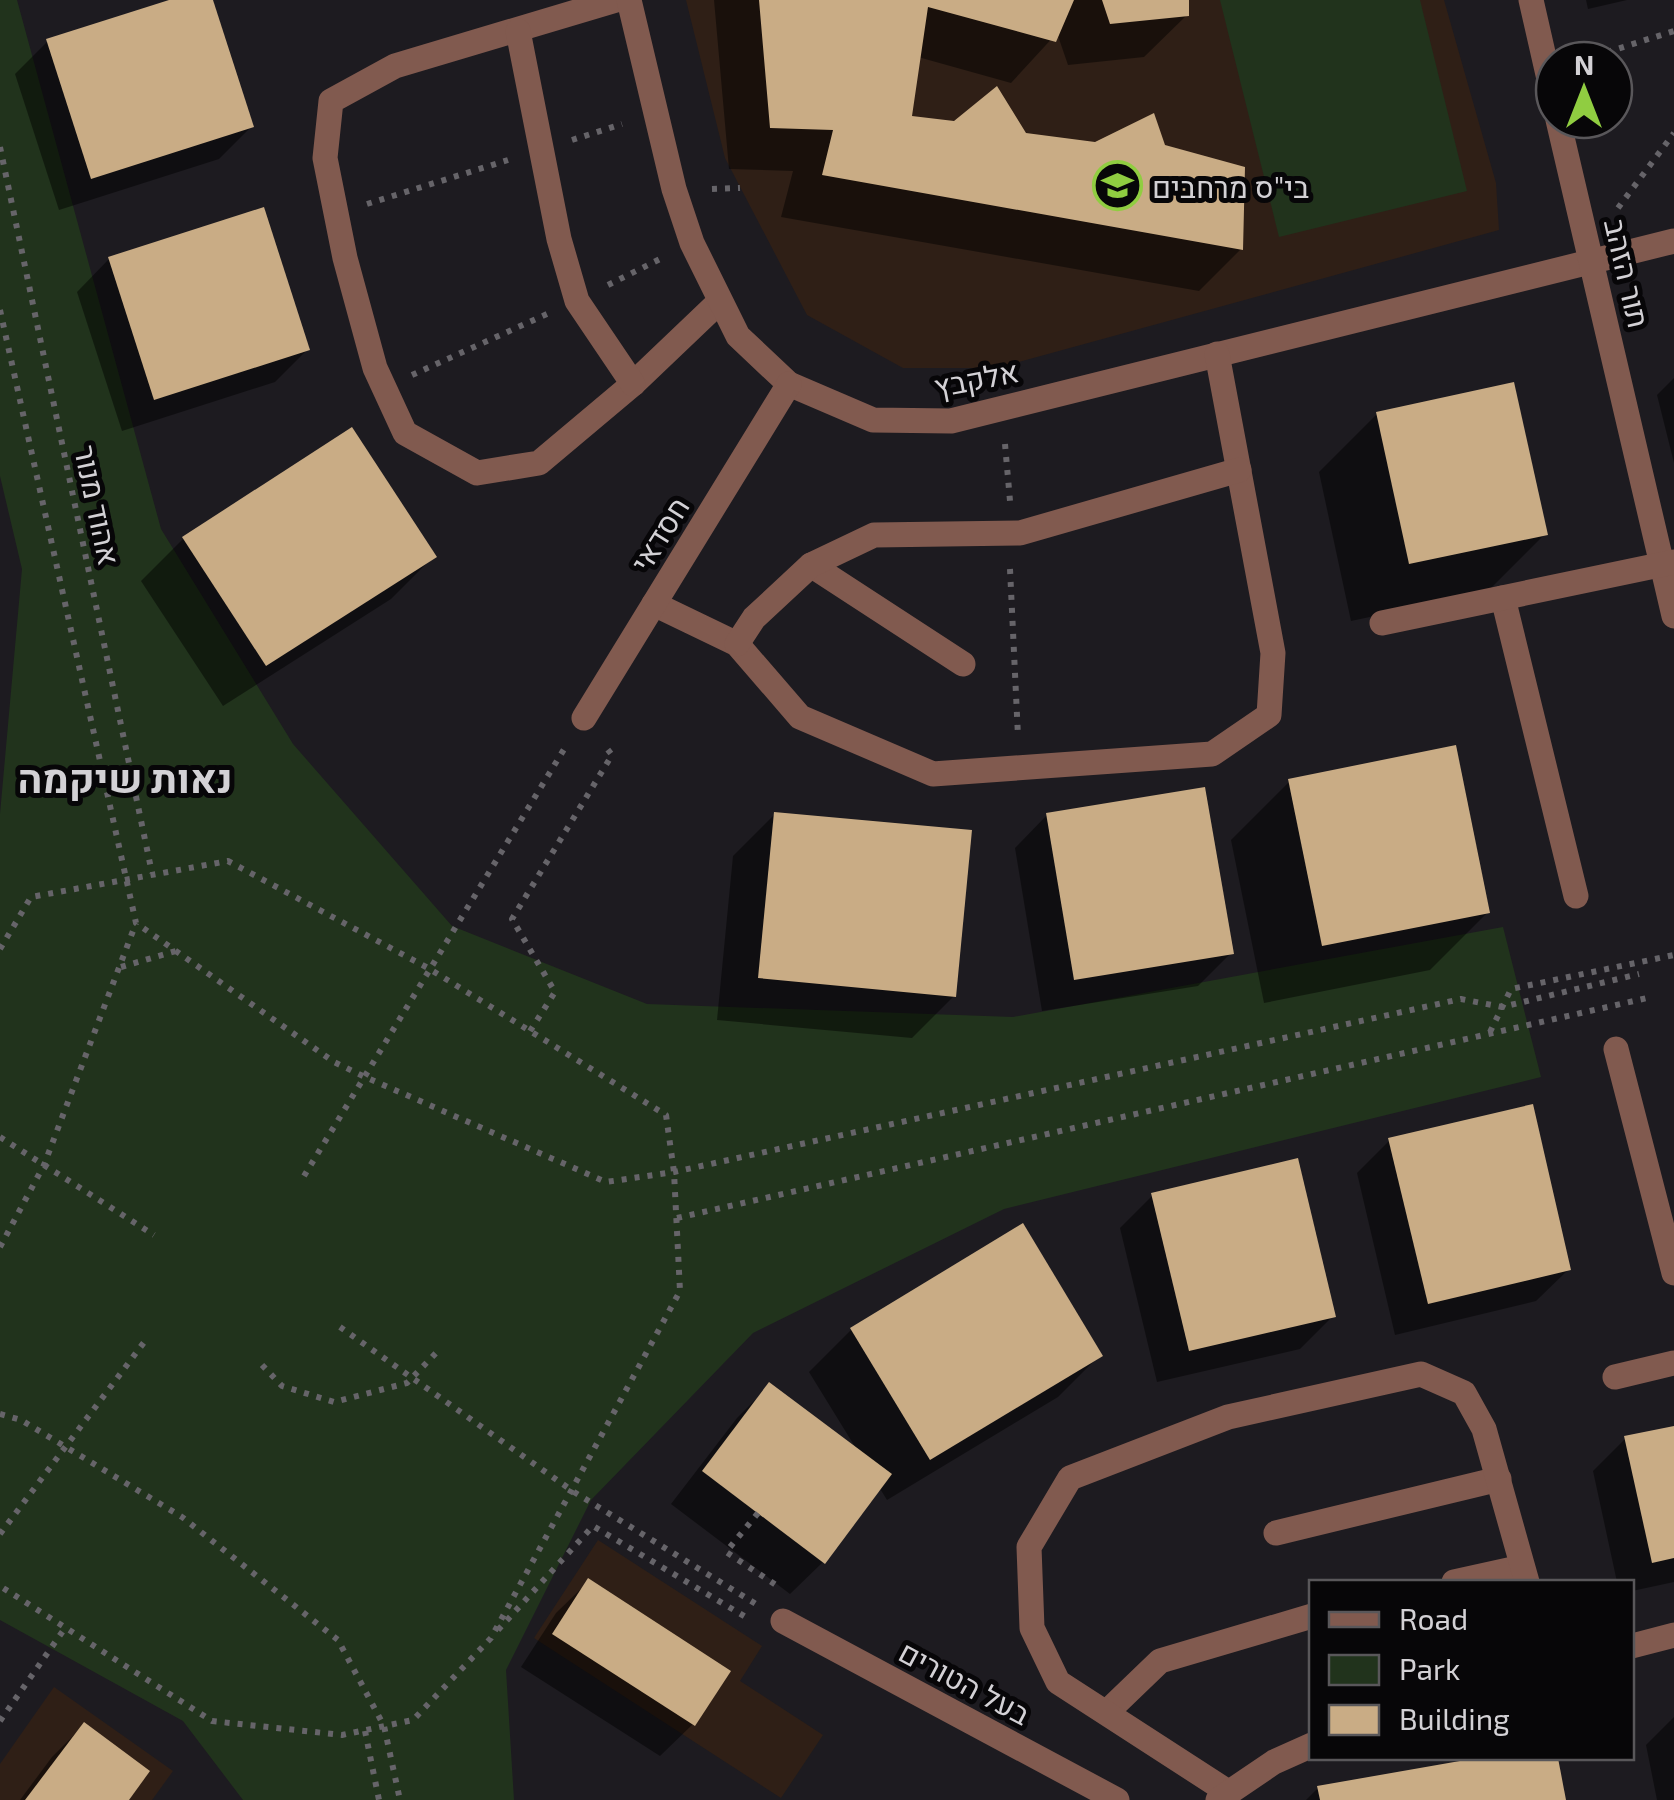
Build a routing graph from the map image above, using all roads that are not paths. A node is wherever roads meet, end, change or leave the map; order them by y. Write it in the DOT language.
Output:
graph roads {
  1 [pos="616,0"];
  2 [pos="629,0"];
  3 [pos="1530,0"];
  4 [pos="518,31"];
  5 [pos="1540,40"];
  6 [pos="1563,140"];
  7 [pos="1674,241"];
  8 [pos="1591,261"];
  9 [pos="719,302"];
  10 [pos="1217,354"];
  11 [pos="633,384"];
  12 [pos="789,384"];
  13 [pos="1239,470"];
  14 [pos="1668,563"];
  15 [pos="811,565"];
  16 [pos="1503,598"];
  17 [pos="654,604"];
  18 [pos="1674,616"];
  19 [pos="1382,623"];
  20 [pos="736,644"];
  21 [pos="962,664"];
  22 [pos="584,718"];
  23 [pos="1576,896"];
  24 [pos="1616,1049"];
  25 [pos="1674,1272"];
  26 [pos="1674,1363"];
  27 [pos="1615,1378"];
  28 [pos="1500,1479"];
  29 [pos="1276,1534"];
  30 [pos="1524,1574"];
  31 [pos="1472,1580"];
  32 [pos="1309,1617"];
  33 [pos="783,1621"];
  34 [pos="1674,1635"];
  35 [pos="1634,1645"];
  36 [pos="1107,1712"];
  37 [pos="1309,1748"];
  38 [pos="1223,1796"];
  39 [pos="1117,1800"];
  1 -- 4 [label="street"];
  2 -- 9 [label="street, אלקבץ"];
  3 -- 5 [label="street"];
  4 -- 11 [label="street"];
  4 -- 11 [label="street"];
  6 -- 8 [label="street, תור הזהב"];
  7 -- 8 [label="street, אלקבץ"];
  8 -- 10 [label="street, אלקבץ"];
  8 -- 14 [label="street, תור הזהב"];
  9 -- 11 [label="street"];
  9 -- 12 [label="street, אלקבץ"];
  10 -- 12 [label="street, אלקבץ"];
  10 -- 13 [label="street"];
  12 -- 17 [label="street, חסדאי"];
  13 -- 15 [label="street"];
  13 -- 20 [label="street"];
  14 -- 16 [label="street"];
  14 -- 18 [label="street, תור הזהב"];
  15 -- 20 [label="street"];
  15 -- 21 [label="street"];
  16 -- 19 [label="street"];
  16 -- 23 [label="street"];
  17 -- 20 [label="street"];
  17 -- 22 [label="street, חסדאי"];
  24 -- 25 [label="street"];
  26 -- 27 [label="street"];
  28 -- 29 [label="street"];
  28 -- 30 [label="street"];
  28 -- 36 [label="street"];
  30 -- 31 [label="street"];
  32 -- 36 [label="street"];
  33 -- 39 [label="street, בעל הטורים"];
  34 -- 35 [label="street"];
  36 -- 38 [label="street"];
  37 -- 38 [label="street"];
}
